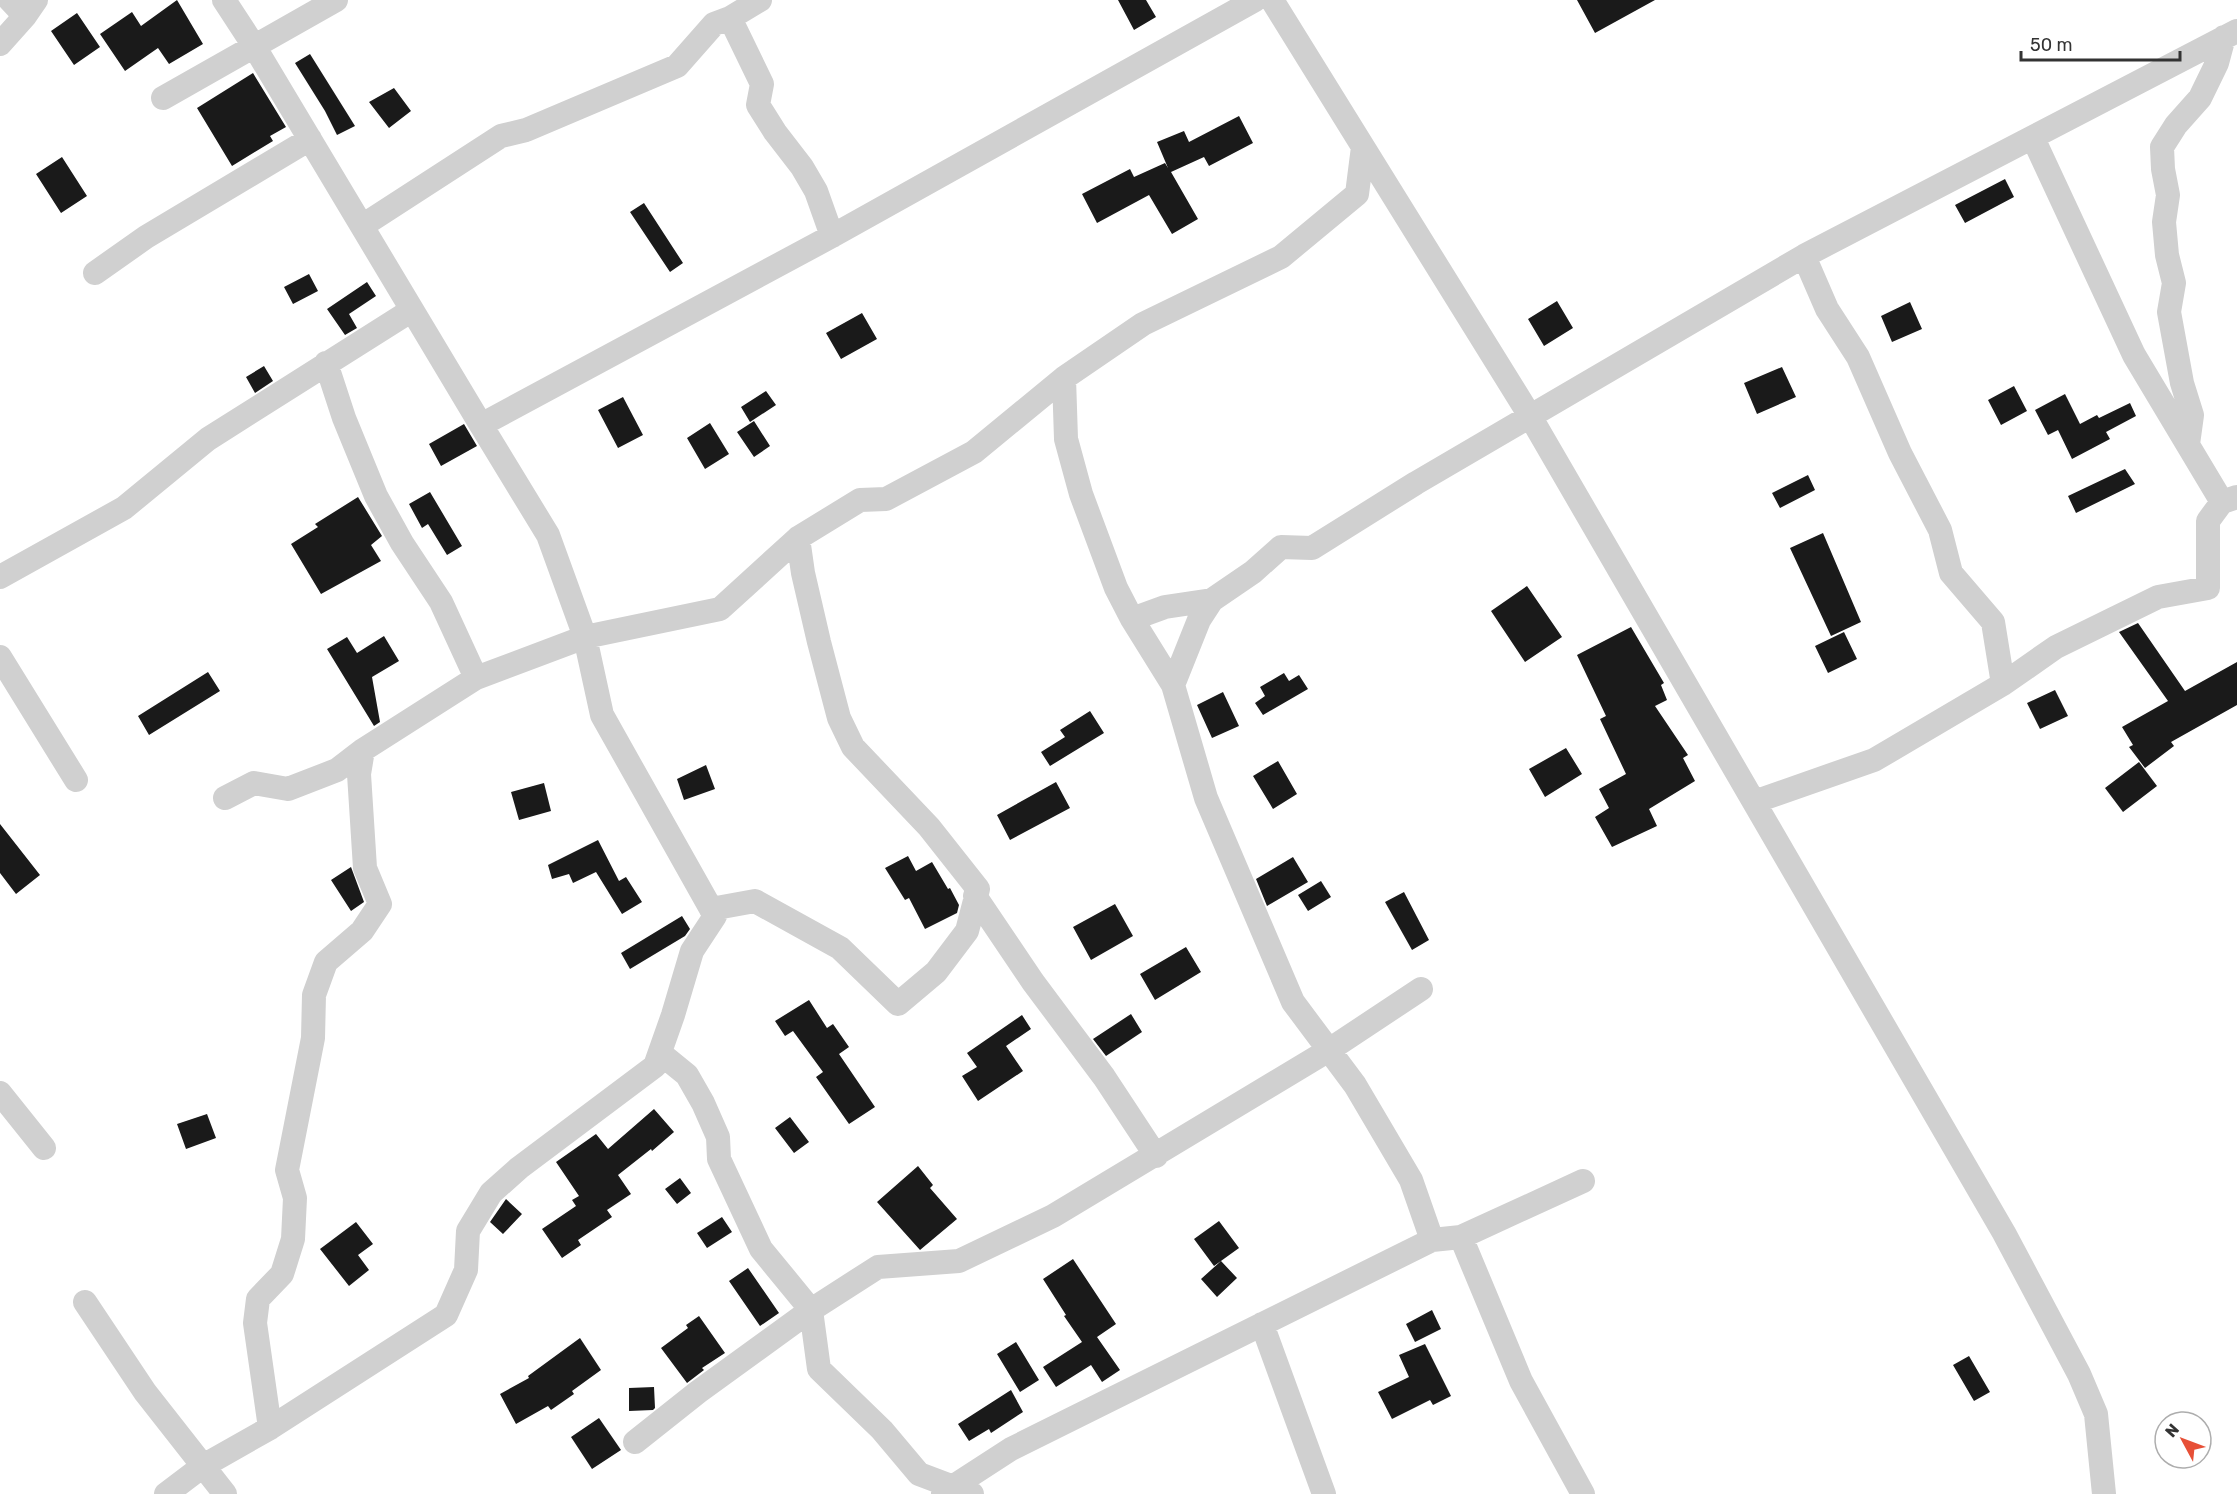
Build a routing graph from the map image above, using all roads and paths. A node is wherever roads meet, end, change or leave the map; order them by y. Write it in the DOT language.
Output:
graph roads {
  1 [pos="224,0"];
  2 [pos="336,0"];
  3 [pos="760,0"];
  4 [pos="1255,0"];
  5 [pos="1272,0"];
  6 [pos="24,5"];
  7 [pos="730,18"];
  8 [pos="2231,34"];
  9 [pos="0,44"];
  10 [pos="254,46"];
  11 [pos="163,98"];
  12 [pos="2033,138"];
  13 [pos="310,139"];
  14 [pos="1363,147"];
  15 [pos="362,226"];
  16 [pos="832,236"];
  17 [pos="1804,256"];
  18 [pos="95,273"];
  19 [pos="412,310"];
  20 [pos="326,363"];
  21 [pos="1064,378"];
  22 [pos="1530,416"];
  23 [pos="481,425"];
  24 [pos="2188,444"];
  25 [pos="2229,499"];
  26 [pos="798,538"];
  27 [pos="0,577"];
  28 [pos="1212,600"];
  29 [pos="1132,619"];
  30 [pos="585,637"];
  31 [pos="1,662"];
  32 [pos="476,678"];
  33 [pos="2003,684"];
  34 [pos="1173,685"];
  35 [pos="363,750"];
  36 [pos="76,780"];
  37 [pos="225,798"];
  38 [pos="1754,802"];
  39 [pos="975,896"];
  40 [pos="711,909"];
  41 [pos="1420,989"];
  42 [pos="1329,1050"];
  43 [pos="660,1053"];
  44 [pos="0,1093"];
  45 [pos="44,1148"];
  46 [pos="1156,1156"];
  47 [pos="1583,1181"];
  48 [pos="1461,1238"];
  49 [pos="1432,1240"];
  50 [pos="85,1302"];
  51 [pos="811,1311"];
  52 [pos="1262,1324"];
  53 [pos="270,1428"];
  54 [pos="635,1442"];
  55 [pos="203,1466"];
  56 [pos="953,1492"];
  57 [pos="166,1494"];
  58 [pos="225,1494"];
  59 [pos="1324,1494"];
  60 [pos="1582,1494"];
  61 [pos="2104,1494"];
  1 -- 10 [label="street"];
  2 -- 10 [label="street"];
  3 -- 7 [label="street"];
  4 -- 16 [label="street"];
  5 -- 14 [label="street"];
  6 -- 9 [label="street"];
  7 -- 15 [label="street"];
  7 -- 16 [label="street"];
  8 -- 12 [label="street"];
  8 -- 24 [label="street"];
  10 -- 11 [label="street"];
  10 -- 13 [label="street"];
  12 -- 17 [label="street"];
  12 -- 24 [label="street"];
  13 -- 15 [label="street"];
  13 -- 18 [label="street"];
  14 -- 21 [label="street"];
  14 -- 22 [label="street"];
  15 -- 19 [label="street"];
  16 -- 23 [label="street"];
  17 -- 22 [label="street"];
  17 -- 33 [label="street"];
  19 -- 20 [label="street"];
  19 -- 23 [label="street"];
  20 -- 27 [label="street"];
  20 -- 32 [label="street"];
  21 -- 26 [label="street"];
  21 -- 29 [label="street"];
  22 -- 28 [label="street"];
  22 -- 38 [label="street"];
  23 -- 30 [label="street"];
  24 -- 25 [label="street"];
  25 -- 33 [label="street"];
  26 -- 30 [label="street"];
  26 -- 39 [label="street"];
  28 -- 29 [label="street"];
  28 -- 34 [label="street"];
  29 -- 34 [label="street"];
  30 -- 32 [label="street"];
  30 -- 40 [label="street"];
  31 -- 36 [label="street"];
  32 -- 35 [label="street"];
  33 -- 38 [label="street"];
  34 -- 42 [label="street"];
  35 -- 37 [label="street"];
  35 -- 53 [label="street"];
  38 -- 61 [label="street"];
  39 -- 40 [label="street"];
  39 -- 46 [label="street"];
  40 -- 43 [label="street"];
  41 -- 42 [label="street"];
  42 -- 46 [label="street"];
  42 -- 49 [label="street"];
  43 -- 51 [label="street"];
  43 -- 53 [label="street"];
  44 -- 45 [label="street"];
  46 -- 51 [label="street"];
  47 -- 48 [label="street"];
  48 -- 49 [label="street"];
  48 -- 60 [label="street"];
  49 -- 52 [label="street"];
  50 -- 55 [label="street"];
  51 -- 54 [label="street"];
  51 -- 56 [label="street"];
  52 -- 56 [label="street"];
  52 -- 59 [label="street"];
  53 -- 55 [label="street"];
  55 -- 57 [label="street"];
  55 -- 58 [label="street"];
}
